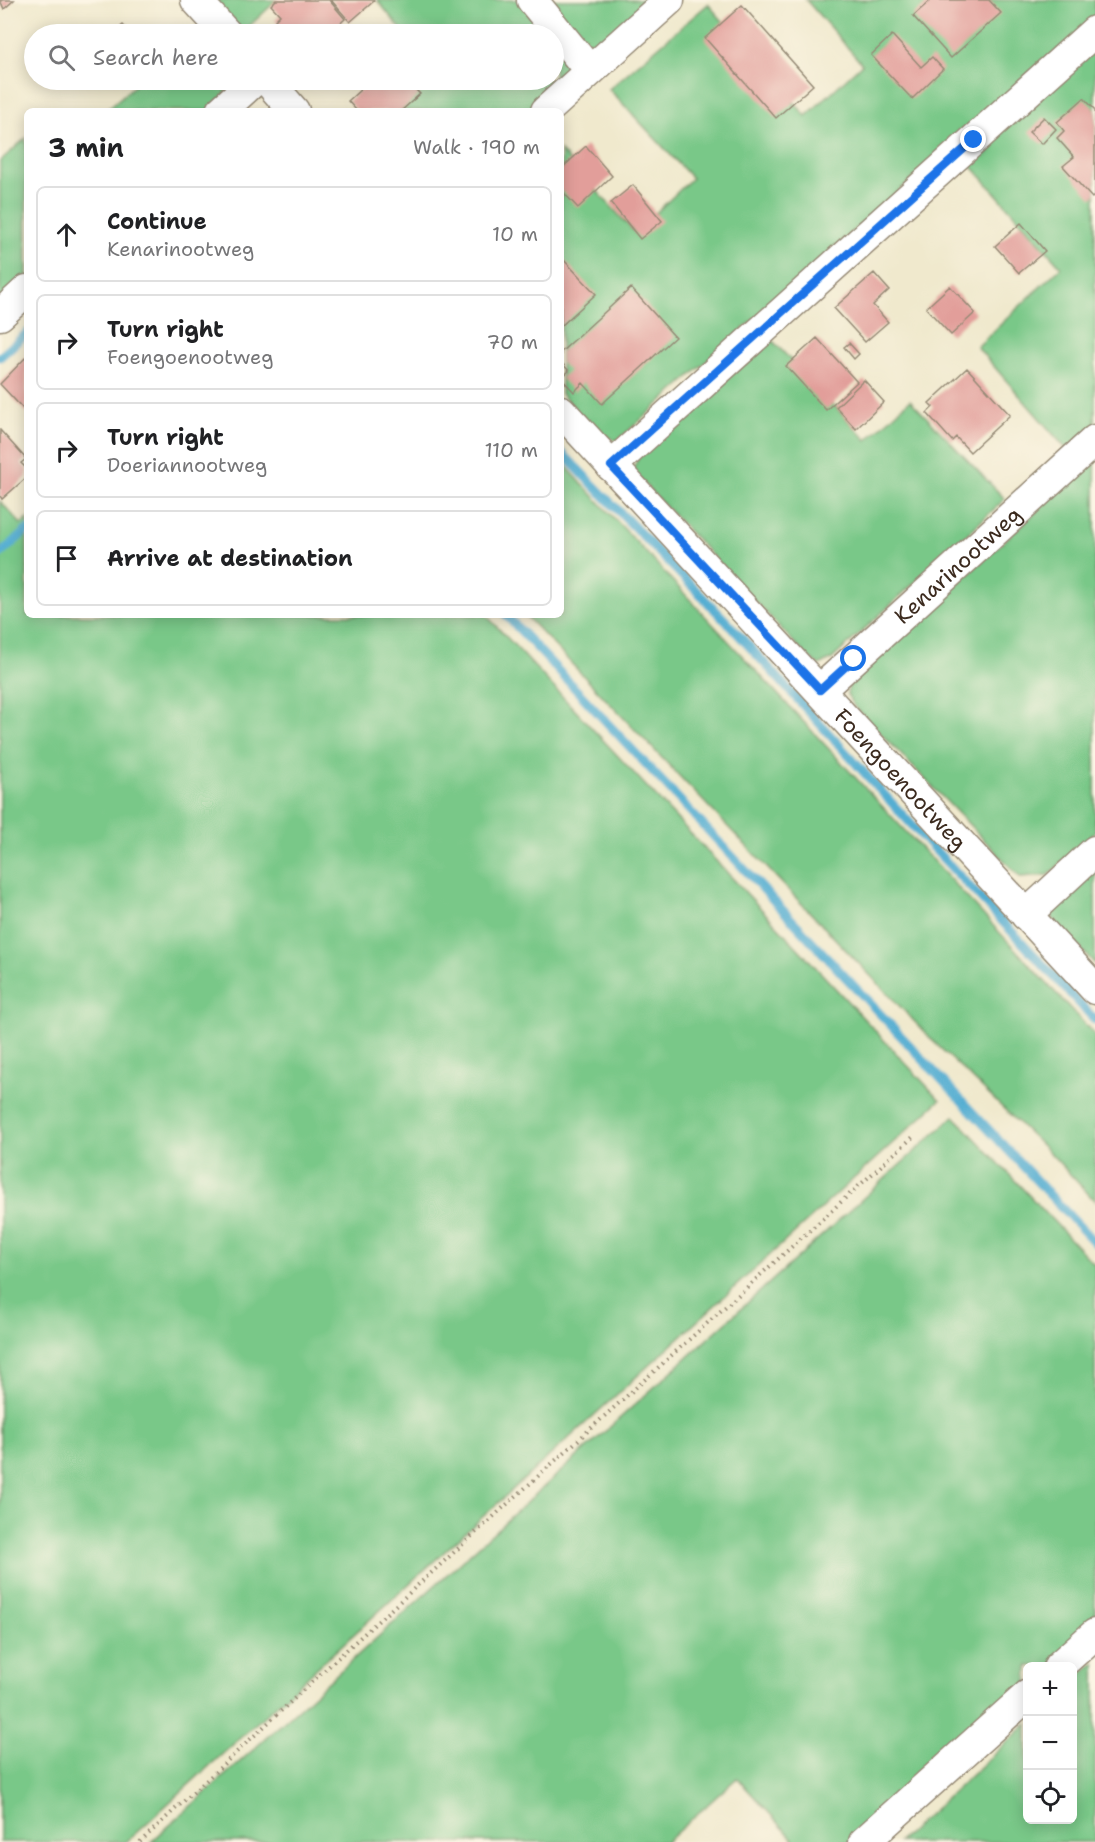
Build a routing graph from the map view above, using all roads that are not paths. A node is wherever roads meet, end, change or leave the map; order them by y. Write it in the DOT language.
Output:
graph roads {
  1 [pos="196,0"];
  2 [pos="532,0"];
  3 [pos="669,0"];
  4 [pos="218,24"];
  5 [pos="552,24"];
  6 [pos="1095,31"];
  7 [pos="564,39"];
  8 [pos="590,71"];
  9 [pos="244,90"];
  10 [pos="276,90"];
  11 [pos="224,108"];
  12 [pos="291,108"];
  13 [pos="549,108"];
  14 [pos="24,293"];
  15 [pos="0,315"];
  16 [pos="564,414"];
  17 [pos="1095,440"];
  18 [pos="611,466"];
  19 [pos="820,690"];
  20 [pos="1095,851"];
  21 [pos="1026,915"];
  22 [pos="1095,989"];
  23 [pos="1095,1634"];
  24 [pos="1064,1662"];
  25 [pos="1023,1699"];
  26 [pos="864,1842"];
  1 -- 4 [label="street"];
  2 -- 5 [label="street"];
  3 -- 8 [label="street"];
  6 -- 18 [label="street"];
  7 -- 8 [label="street"];
  8 -- 13 [label="street"];
  9 -- 11 [label="street"];
  10 -- 12 [label="street"];
  14 -- 15 [label="street"];
  16 -- 18 [label="street, Foengoenootweg"];
  17 -- 19 [label="street, Kenarinootweg"];
  18 -- 19 [label="street, Foengoenootweg"];
  19 -- 21 [label="street, Foengoenootweg"];
  20 -- 21 [label="street"];
  21 -- 22 [label="street, Foengoenootweg"];
  23 -- 24 [label="street"];
  25 -- 26 [label="street"];
}
